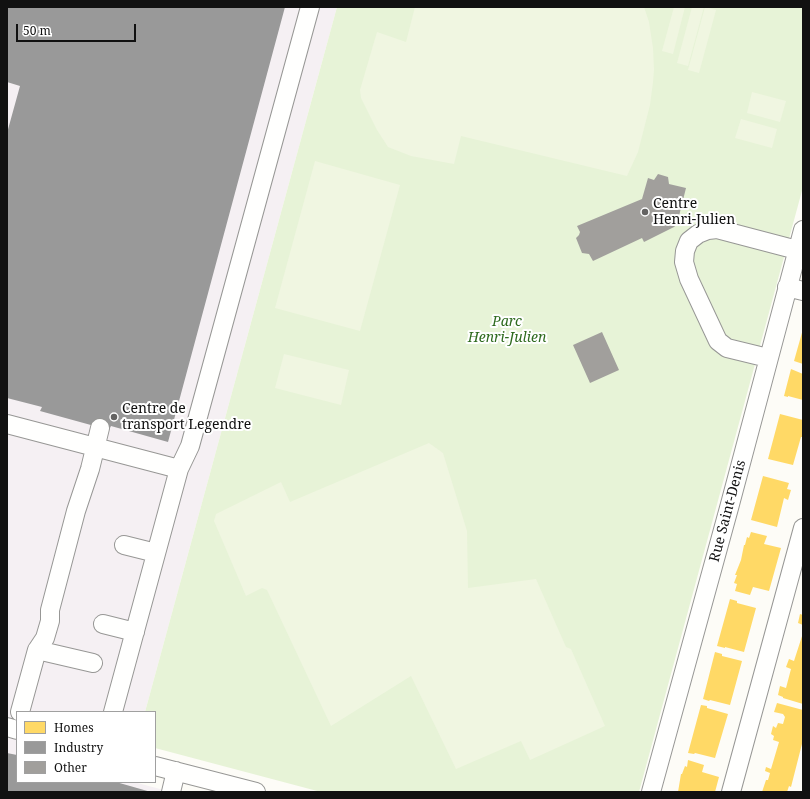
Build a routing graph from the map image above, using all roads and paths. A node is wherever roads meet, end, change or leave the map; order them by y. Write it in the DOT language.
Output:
graph roads {
  1 [pos="310,7"];
  2 [pos="803,230"];
  3 [pos="797,250"];
  4 [pos="795,290"];
  5 [pos="768,358"];
  6 [pos="7,424"];
  7 [pos="100,428"];
  8 [pos="95,447"];
  9 [pos="179,469"];
  10 [pos="803,528"];
  11 [pos="124,545"];
  12 [pos="156,553"];
  13 [pos="103,624"];
  14 [pos="135,632"];
  15 [pos="37,650"];
  16 [pos="93,663"];
  17 [pos="20,711"];
  18 [pos="113,711"];
  19 [pos="156,766"];
  20 [pos="176,771"];
  21 [pos="170,792"];
  22 [pos="256,792"];
  23 [pos="651,792"];
  24 [pos="731,792"];
  1 -- 9 [label="street"];
  2 -- 3 [label="street, Rue Saint-Denis"];
  3 -- 4 [label="street, Rue Saint-Denis"];
  3 -- 5 [label="street"];
  4 -- 5 [label="street, Rue Saint-Denis"];
  5 -- 23 [label="street, Rue Saint-Denis"];
  6 -- 8 [label="street"];
  7 -- 8 [label="street"];
  8 -- 9 [label="street"];
  8 -- 15 [label="street"];
  9 -- 12 [label="street"];
  10 -- 24 [label="street"];
  11 -- 12 [label="street"];
  12 -- 14 [label="street"];
  13 -- 14 [label="street"];
  14 -- 18 [label="street"];
  15 -- 16 [label="street"];
  15 -- 17 [label="street"];
  19 -- 20 [label="street"];
  20 -- 21 [label="street"];
  20 -- 22 [label="street"];
}
